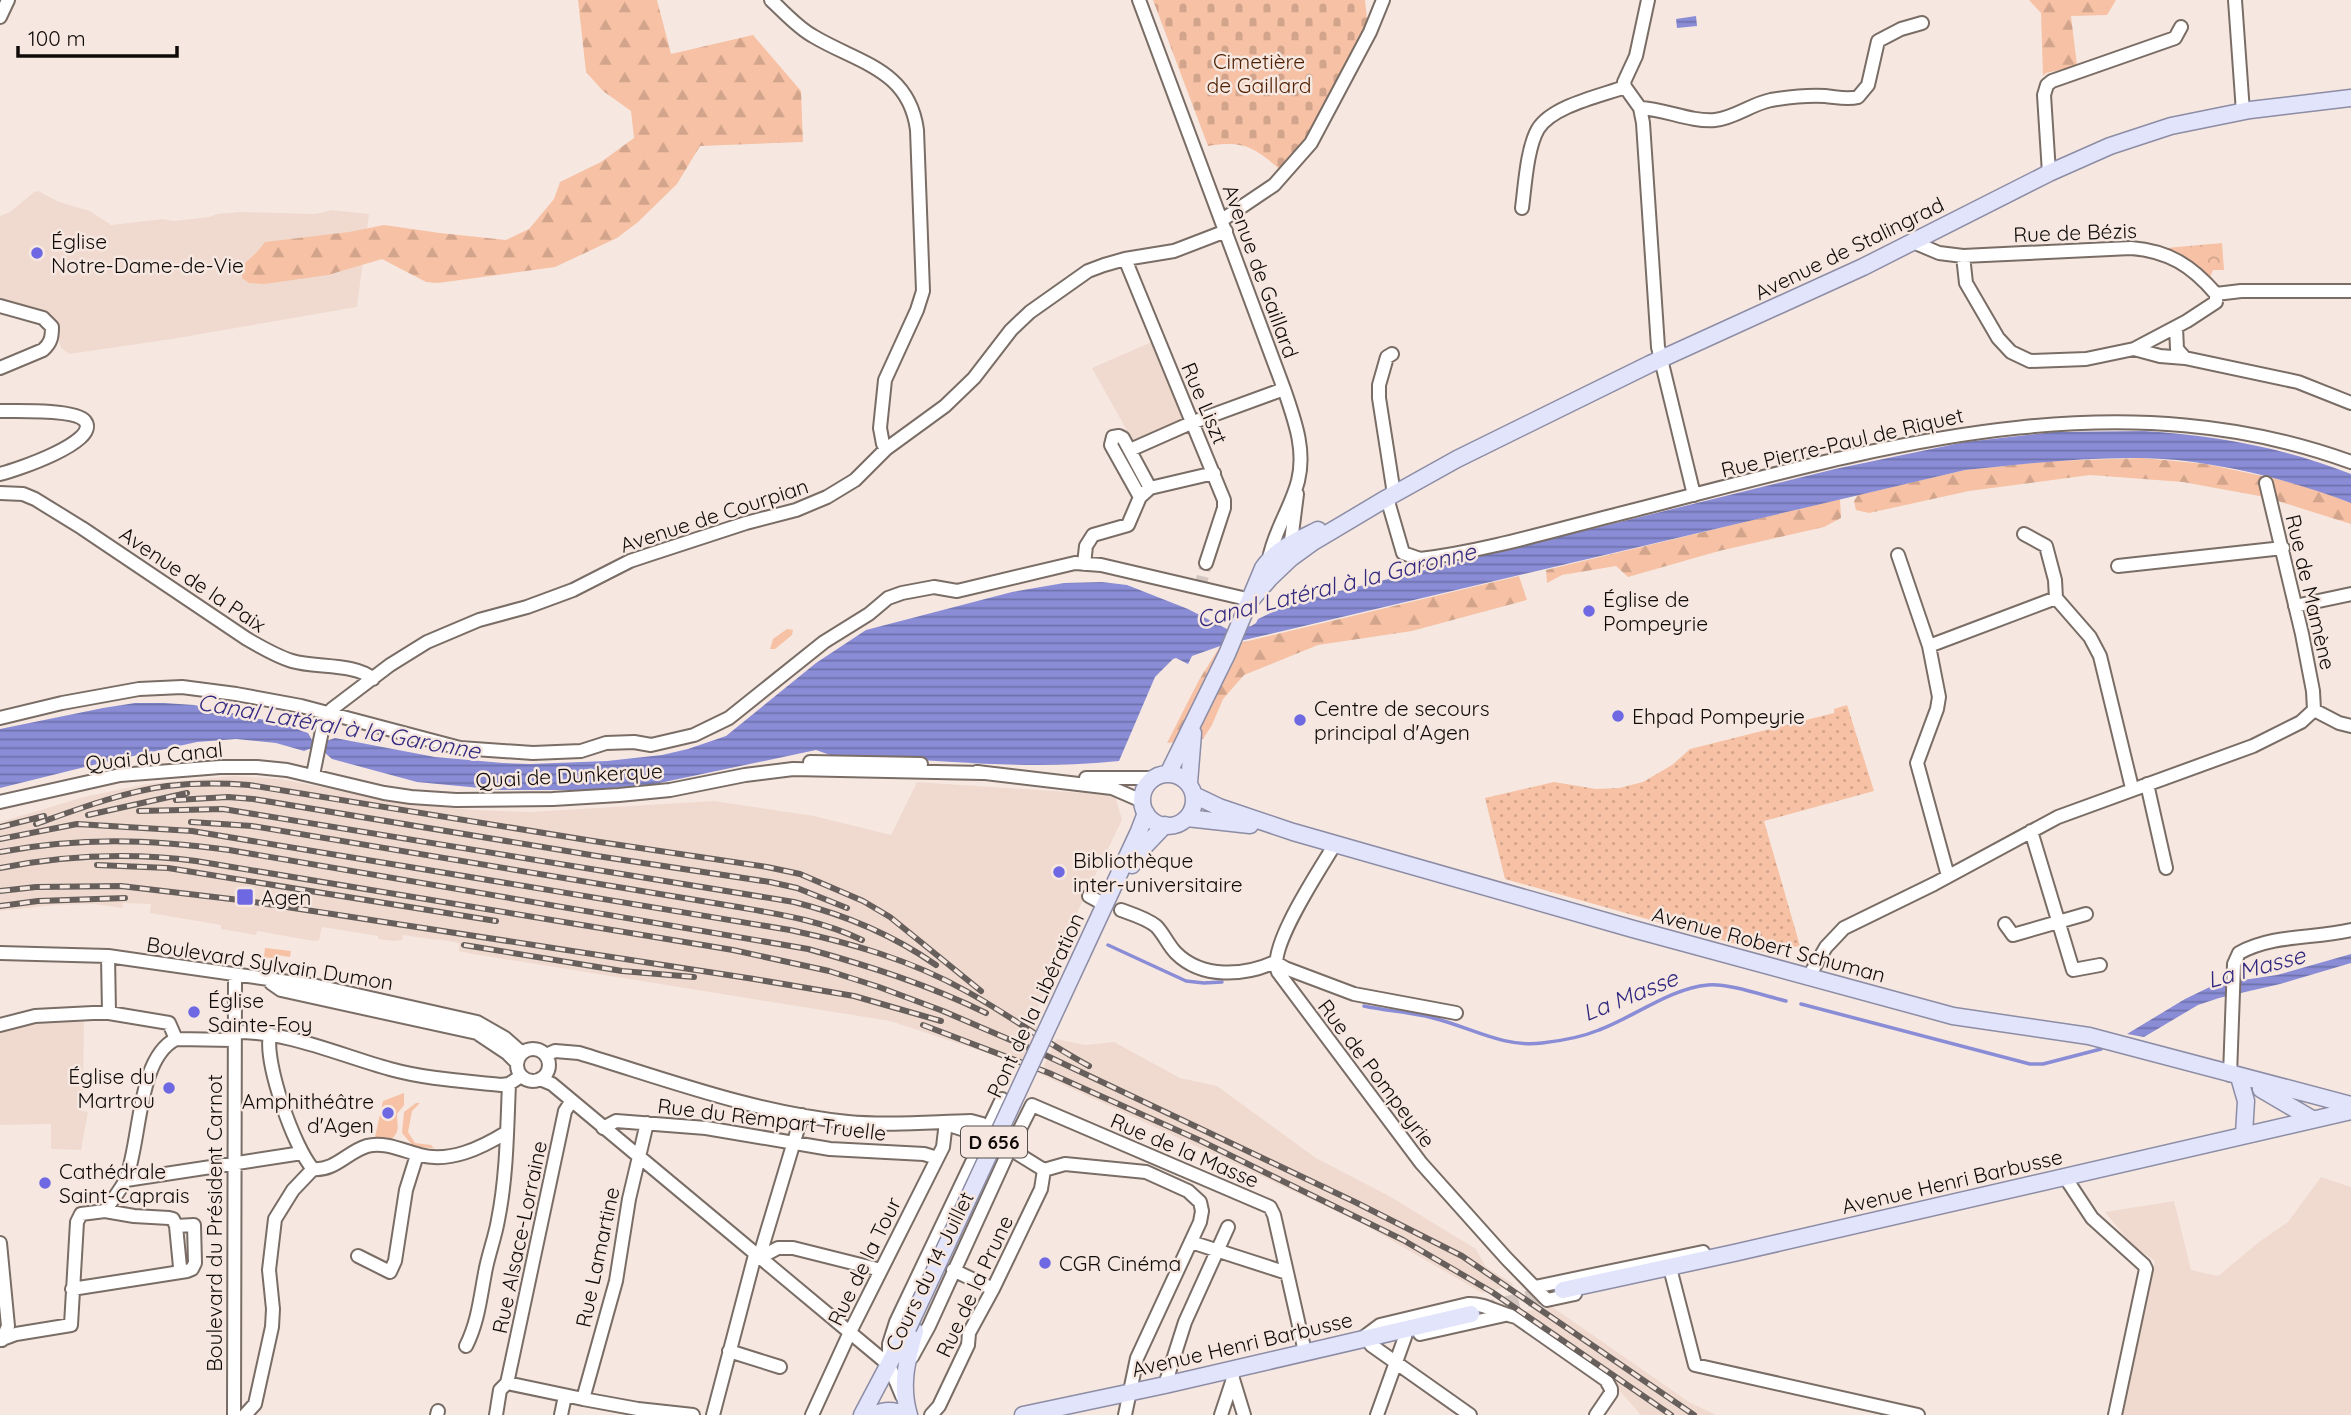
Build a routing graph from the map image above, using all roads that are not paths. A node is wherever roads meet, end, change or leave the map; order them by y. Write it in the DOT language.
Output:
graph roads {
  1 [pos="8,0"];
  2 [pos="771,0"];
  3 [pos="1139,0"];
  4 [pos="1383,0"];
  5 [pos="1648,0"];
  6 [pos="2235,0"];
  7 [pos="0,17"];
  8 [pos="1922,23"];
  9 [pos="2181,27"];
  10 [pos="1625,87"];
  11 [pos="2351,98"];
  12 [pos="1640,108"];
  13 [pos="2243,112"];
  14 [pos="2049,173"];
  15 [pos="1522,208"];
  16 [pos="1224,225"];
  17 [pos="1930,234"];
  18 [pos="1913,242"];
  19 [pos="1958,255"];
  20 [pos="1125,259"];
  21 [pos="2351,291"];
  22 [pos="2217,294"];
  23 [pos="0,306"];
  24 [pos="2176,327"];
  25 [pos="2134,349"];
  26 [pos="1392,354"];
  27 [pos="2185,358"];
  28 [pos="1660,359"];
  29 [pos="0,368"];
  30 [pos="1284,389"];
  31 [pos="2351,403"];
  32 [pos="0,411"];
  33 [pos="1191,423"];
  34 [pos="886,449"];
  35 [pos="1130,450"];
  36 [pos="2351,462"];
  37 [pos="1214,473"];
  38 [pos="0,474"];
  39 [pos="1298,480"];
  40 [pos="2266,483"];
  41 [pos="0,493"];
  42 [pos="1145,493"];
  43 [pos="1694,495"];
  44 [pos="1390,496"];
  45 [pos="2024,534"];
  46 [pos="1291,543"];
  47 [pos="2283,548"];
  48 [pos="1898,555"];
  49 [pos="1269,559"];
  50 [pos="1206,563"];
  51 [pos="1084,564"];
  52 [pos="2118,566"];
  53 [pos="1269,579"];
  54 [pos="2351,594"];
  55 [pos="2056,598"];
  56 [pos="1250,602"];
  57 [pos="2295,606"];
  58 [pos="1928,646"];
  59 [pos="390,665"];
  60 [pos="353,670"];
  61 [pos="373,679"];
  62 [pos="2314,710"];
  63 [pos="0,718"];
  64 [pos="326,718"];
  65 [pos="1194,723"];
  66 [pos="2351,726"];
  67 [pos="313,772"];
  68 [pos="1160,776"];
  69 [pos="1030,779"];
  70 [pos="2147,784"];
  71 [pos="1191,789"];
  72 [pos="2132,789"];
  73 [pos="0,802"];
  74 [pos="1144,807"];
  75 [pos="1187,818"];
  76 [pos="1165,825"];
  77 [pos="1287,831"];
  78 [pos="2031,831"];
  79 [pos="1335,844"];
  80 [pos="2166,868"];
  81 [pos="1948,876"];
  82 [pos="1121,910"];
  83 [pos="2086,914"];
  84 [pos="2059,922"];
  85 [pos="2004,924"];
  86 [pos="2351,930"];
  87 [pos="0,953"];
  88 [pos="108,956"];
  89 [pos="1085,958"];
  90 [pos="1275,962"];
  91 [pos="2100,965"];
  92 [pos="235,975"];
  93 [pos="1808,976"];
  94 [pos="270,982"];
  95 [pos="235,989"];
  96 [pos="109,1013"];
  97 [pos="1456,1013"];
  98 [pos="0,1025"];
  99 [pos="270,1035"];
  100 [pos="234,1036"];
  101 [pos="176,1039"];
  102 [pos="546,1055"];
  103 [pos="520,1064"];
  104 [pos="2238,1077"];
  105 [pos="546,1078"];
  106 [pos="509,1084"];
  107 [pos="2306,1094"];
  108 [pos="1002,1099"];
  109 [pos="572,1102"];
  110 [pos="2351,1105"];
  111 [pos="2351,1111"];
  112 [pos="802,1115"];
  113 [pos="2316,1118"];
  114 [pos="946,1122"];
  115 [pos="647,1123"];
  116 [pos="603,1128"];
  117 [pos="986,1130"];
  118 [pos="506,1132"];
  119 [pos="2244,1134"];
  120 [pos="794,1144"];
  121 [pos="1010,1149"];
  122 [pos="302,1153"];
  123 [pos="417,1155"];
  124 [pos="638,1157"];
  125 [pos="937,1158"];
  126 [pos="973,1159"];
  127 [pos="236,1164"];
  128 [pos="313,1169"];
  129 [pos="1044,1170"];
  130 [pos="2065,1177"];
  131 [pos="126,1180"];
  132 [pos="105,1211"];
  133 [pos="1228,1227"];
  134 [pos="1191,1242"];
  135 [pos="0,1243"];
  136 [pos="1217,1251"];
  137 [pos="1734,1253"];
  138 [pos="358,1256"];
  139 [pos="757,1257"];
  140 [pos="881,1270"];
  141 [pos="953,1270"];
  142 [pos="1671,1272"];
  143 [pos="1287,1273"];
  144 [pos="1535,1287"];
  145 [pos="72,1289"];
  146 [pos="993,1289"];
  147 [pos="1563,1290"];
  148 [pos="3,1299"];
  149 [pos="1471,1314"];
  150 [pos="1505,1315"];
  151 [pos="850,1332"];
  152 [pos="1405,1337"];
  153 [pos="1,1340"];
  154 [pos="1363,1341"];
  155 [pos="466,1346"];
  156 [pos="729,1351"];
  157 [pos="1305,1352"];
  158 [pos="1396,1363"];
  159 [pos="780,1367"];
  160 [pos="897,1367"];
  161 [pos="1232,1374"];
  162 [pos="507,1383"];
  163 [pos="1165,1385"];
  164 [pos="1130,1392"];
  165 [pos="565,1396"];
  166 [pos="583,1399"];
  167 [pos="935,1411"];
  168 [pos="907,1412"];
  169 [pos="868,1413"];
  170 [pos="234,1415"];
  171 [pos="245,1415"];
  172 [pos="496,1415"];
  173 [pos="561,1415"];
  174 [pos="693,1415"];
  175 [pos="713,1415"];
  176 [pos="812,1415"];
  177 [pos="1023,1415"];
  178 [pos="1125,1415"];
  179 [pos="1221,1415"];
  180 [pos="1244,1415"];
  181 [pos="1377,1415"];
  182 [pos="1470,1415"];
  183 [pos="1596,1415"];
  184 [pos="1918,1415"];
  185 [pos="2115,1415"];
  1 -- 7 [label="street"];
  2 -- 34 [label="street"];
  3 -- 16 [label="street, Avenue de Gaillard"];
  4 -- 16 [label="street, Avenue de Courpian"];
  5 -- 10 [label="street"];
  6 -- 13 [label="street"];
  8 -- 12 [label="street"];
  9 -- 14 [label="street"];
  10 -- 12 [label="street"];
  10 -- 15 [label="street"];
  11 -- 13 [label="main road, Avenue de Stalingrad"];
  12 -- 28 [label="street"];
  13 -- 14 [label="main road, Avenue de Stalingrad"];
  14 -- 17 [label="main road, Avenue de Stalingrad"];
  16 -- 20 [label="street, Avenue de Courpian"];
  16 -- 30 [label="street, Avenue de Gaillard"];
  17 -- 18 [label="main road, Avenue de Stalingrad"];
  17 -- 19 [label="street"];
  18 -- 19 [label="street"];
  18 -- 28 [label="main road, Avenue de Stalingrad"];
  19 -- 22 [label="street, Rue de Bézis"];
  19 -- 25 [label="street"];
  20 -- 33 [label="street, Rue Liszt"];
  20 -- 34 [label="street, Avenue de Courpian"];
  21 -- 22 [label="street"];
  22 -- 24 [label="street"];
  23 -- 29 [label="street"];
  24 -- 25 [label="street"];
  24 -- 27 [label="street"];
  25 -- 27 [label="street"];
  26 -- 44 [label="street"];
  27 -- 31 [label="street"];
  28 -- 43 [label="street"];
  28 -- 44 [label="main road, Avenue de Stalingrad"];
  30 -- 33 [label="street"];
  30 -- 39 [label="street, Avenue de Gaillard"];
  32 -- 38 [label="street"];
  33 -- 35 [label="street"];
  33 -- 37 [label="street, Rue Liszt"];
  34 -- 59 [label="street, Avenue de Courpian"];
  35 -- 42 [label="street"];
  35 -- 42 [label="street"];
  36 -- 43 [label="street, Rue Pierre-Paul de Riquet"];
  37 -- 42 [label="street"];
  37 -- 50 [label="street, Rue Liszt"];
  39 -- 46 [label="street"];
  39 -- 49 [label="street, Avenue de Gaillard"];
  40 -- 47 [label="street, Rue de Mamène"];
  41 -- 60 [label="street, Avenue de la Paix"];
  42 -- 51 [label="street"];
  43 -- 44 [label="street, Rue Pierre-Paul de Riquet"];
  44 -- 46 [label="main road, Avenue de Stalingrad"];
  44 -- 53 [label="main road, Avenue de Stalingrad"];
  45 -- 55 [label="street"];
  46 -- 49 [label="main road, Avenue de Stalingrad"];
  46 -- 53 [label="street"];
  47 -- 52 [label="street"];
  47 -- 57 [label="street, Rue de Mamène"];
  48 -- 58 [label="street"];
  49 -- 56 [label="main road, Avenue de Stalingrad"];
  51 -- 56 [label="street"];
  51 -- 64 [label="street"];
  53 -- 56 [label="main road, Avenue de Stalingrad"];
  54 -- 57 [label="street"];
  55 -- 58 [label="street"];
  55 -- 72 [label="street"];
  56 -- 65 [label="main road, Avenue de Stalingrad"];
  57 -- 62 [label="street, Rue de Mamène"];
  58 -- 81 [label="street"];
  59 -- 60 [label="street"];
  59 -- 61 [label="street, Avenue de Courpian"];
  60 -- 61 [label="street, Avenue de la Paix"];
  61 -- 64 [label="street, Avenue de Courpian"];
  62 -- 66 [label="street"];
  62 -- 70 [label="street"];
  63 -- 64 [label="street"];
  64 -- 67 [label="street"];
  65 -- 68 [label="main road, Avenue de Stalingrad"];
  65 -- 71 [label="main road, Avenue de Stalingrad"];
  67 -- 69 [label="street, Quai de Dunkerque"];
  67 -- 73 [label="street, Quai du Canal"];
  68 -- 69 [label="street, Quai de Dunkerque"];
  68 -- 71 [label="main road"];
  68 -- 74 [label="main road"];
  69 -- 74 [label="street, Quai de Dunkerque"];
  70 -- 72 [label="street"];
  70 -- 80 [label="street"];
  71 -- 75 [label="main road"];
  71 -- 77 [label="main road, Avenue Robert Schuman"];
  72 -- 78 [label="street"];
  74 -- 76 [label="main road"];
  74 -- 89 [label="main road, Pont de la Libération / D 656"];
  75 -- 76 [label="main road"];
  75 -- 77 [label="main road, Avenue Robert Schuman"];
  76 -- 89 [label="main road, Pont de la Libération / D 656"];
  77 -- 79 [label="main road, Avenue Robert Schuman"];
  78 -- 81 [label="street"];
  78 -- 84 [label="street"];
  79 -- 90 [label="street"];
  79 -- 93 [label="main road, Avenue Robert Schuman"];
  81 -- 93 [label="street"];
  82 -- 90 [label="street"];
  83 -- 84 [label="street"];
  84 -- 85 [label="street"];
  84 -- 91 [label="street"];
  86 -- 104 [label="street"];
  87 -- 88 [label="street, Boulevard Sylvain Dumon"];
  88 -- 92 [label="street, Boulevard Sylvain Dumon"];
  88 -- 96 [label="street"];
  89 -- 160 [label="main road, Pont de la Libération / D 656, bridge"];
  90 -- 97 [label="street"];
  90 -- 144 [label="street, Rue de Pompeyrie"];
  92 -- 94 [label="street, Boulevard Sylvain Dumon"];
  92 -- 95 [label="street, Boulevard du Président Carnot"];
  93 -- 104 [label="main road, Avenue Robert Schuman"];
  94 -- 95 [label="street"];
  94 -- 103 [label="street"];
  94 -- 103 [label="street, Boulevard Sylvain Dumon"];
  95 -- 100 [label="street, Boulevard du Président Carnot"];
  96 -- 98 [label="street"];
  96 -- 101 [label="street"];
  99 -- 100 [label="street"];
  99 -- 106 [label="street"];
  99 -- 122 [label="street"];
  100 -- 101 [label="street"];
  100 -- 127 [label="street, Boulevard du Président Carnot"];
  101 -- 131 [label="street"];
  102 -- 103 [label="street"];
  102 -- 105 [label="street"];
  102 -- 112 [label="street"];
  103 -- 105 [label="street"];
  103 -- 106 [label="street"];
  104 -- 107 [label="main road, Avenue Robert Schuman"];
  104 -- 113 [label="main road, Avenue Robert Schuman"];
  104 -- 119 [label="main road"];
  105 -- 109 [label="street"];
  106 -- 118 [label="street"];
  107 -- 110 [label="main road, Avenue Robert Schuman"];
  107 -- 113 [label="main road"];
  108 -- 117 [label="street, Cours du 14 Juillet"];
  109 -- 116 [label="street"];
  109 -- 162 [label="street, Rue Alsace-Lorraine"];
  111 -- 113 [label="main road, Avenue Henri Barbusse"];
  112 -- 114 [label="street"];
  112 -- 120 [label="street"];
  113 -- 119 [label="main road, Avenue Henri Barbusse"];
  114 -- 117 [label="street"];
  114 -- 125 [label="street, Rue de la Tour"];
  114 -- 126 [label="street"];
  115 -- 116 [label="street, Rue du Rempart Truelle"];
  115 -- 120 [label="street, Rue du Rempart Truelle"];
  115 -- 124 [label="street, Rue Lamartine"];
  116 -- 124 [label="street"];
  117 -- 126 [label="street, Cours du 14 Juillet"];
  118 -- 123 [label="street"];
  118 -- 155 [label="street"];
  119 -- 130 [label="main road, Avenue Henri Barbusse"];
  120 -- 125 [label="street, Rue du Rempart Truelle"];
  120 -- 139 [label="street"];
  121 -- 129 [label="street"];
  121 -- 141 [label="street, Cours du 14 Juillet"];
  121 -- 143 [label="street, Rue de la Masse"];
  122 -- 127 [label="street"];
  122 -- 128 [label="street"];
  123 -- 128 [label="street"];
  123 -- 138 [label="street"];
  124 -- 139 [label="street"];
  124 -- 166 [label="street, Rue Lamartine"];
  125 -- 140 [label="street, Rue de la Tour"];
  126 -- 160 [label="street, Cours du 14 Juillet"];
  127 -- 131 [label="street"];
  127 -- 170 [label="street, Boulevard du Président Carnot"];
  128 -- 171 [label="street"];
  129 -- 134 [label="street"];
  129 -- 146 [label="street, Rue de la Prune"];
  130 -- 137 [label="main road, Avenue Henri Barbusse"];
  130 -- 185 [label="street"];
  131 -- 132 [label="street"];
  132 -- 145 [label="street"];
  132 -- 145 [label="street"];
  133 -- 136 [label="street"];
  134 -- 136 [label="street"];
  134 -- 164 [label="street"];
  135 -- 148 [label="street"];
  136 -- 143 [label="street"];
  136 -- 163 [label="street"];
  137 -- 142 [label="street"];
  137 -- 144 [label="street"];
  137 -- 147 [label="main road, Avenue Henri Barbusse"];
  139 -- 140 [label="street"];
  139 -- 151 [label="street"];
  139 -- 156 [label="street"];
  140 -- 151 [label="street, Rue de la Tour"];
  141 -- 146 [label="street"];
  141 -- 160 [label="street, Cours du 14 Juillet"];
  142 -- 144 [label="street"];
  142 -- 184 [label="street"];
  143 -- 157 [label="street, Rue de la Masse"];
  145 -- 153 [label="street"];
  146 -- 167 [label="street, Rue de la Prune"];
  148 -- 153 [label="street"];
  149 -- 154 [label="main road, Avenue Henri Barbusse"];
  150 -- 152 [label="street"];
  150 -- 154 [label="street"];
  150 -- 183 [label="street"];
  151 -- 160 [label="street"];
  151 -- 176 [label="street, Rue de la Tour"];
  152 -- 154 [label="street"];
  152 -- 158 [label="street"];
  154 -- 157 [label="main road, Avenue Henri Barbusse"];
  154 -- 158 [label="street"];
  156 -- 159 [label="street"];
  156 -- 175 [label="street"];
  157 -- 161 [label="main road, Avenue Henri Barbusse"];
  158 -- 181 [label="street"];
  158 -- 182 [label="street"];
  160 -- 168 [label="main road, Cours du 14 Juillet / D 656"];
  160 -- 169 [label="main road, Cours du 14 Juillet / D 656"];
  161 -- 163 [label="main road, Avenue Henri Barbusse"];
  161 -- 179 [label="street"];
  161 -- 180 [label="street"];
  162 -- 165 [label="street"];
  162 -- 172 [label="street, Rue Alsace-Lorraine"];
  163 -- 164 [label="main road, Avenue Henri Barbusse"];
  164 -- 177 [label="main road, Avenue Henri Barbusse"];
  164 -- 178 [label="street"];
  165 -- 166 [label="street"];
  165 -- 173 [label="street"];
  166 -- 174 [label="street"];
  168 -- 169 [label="main road"];
}
